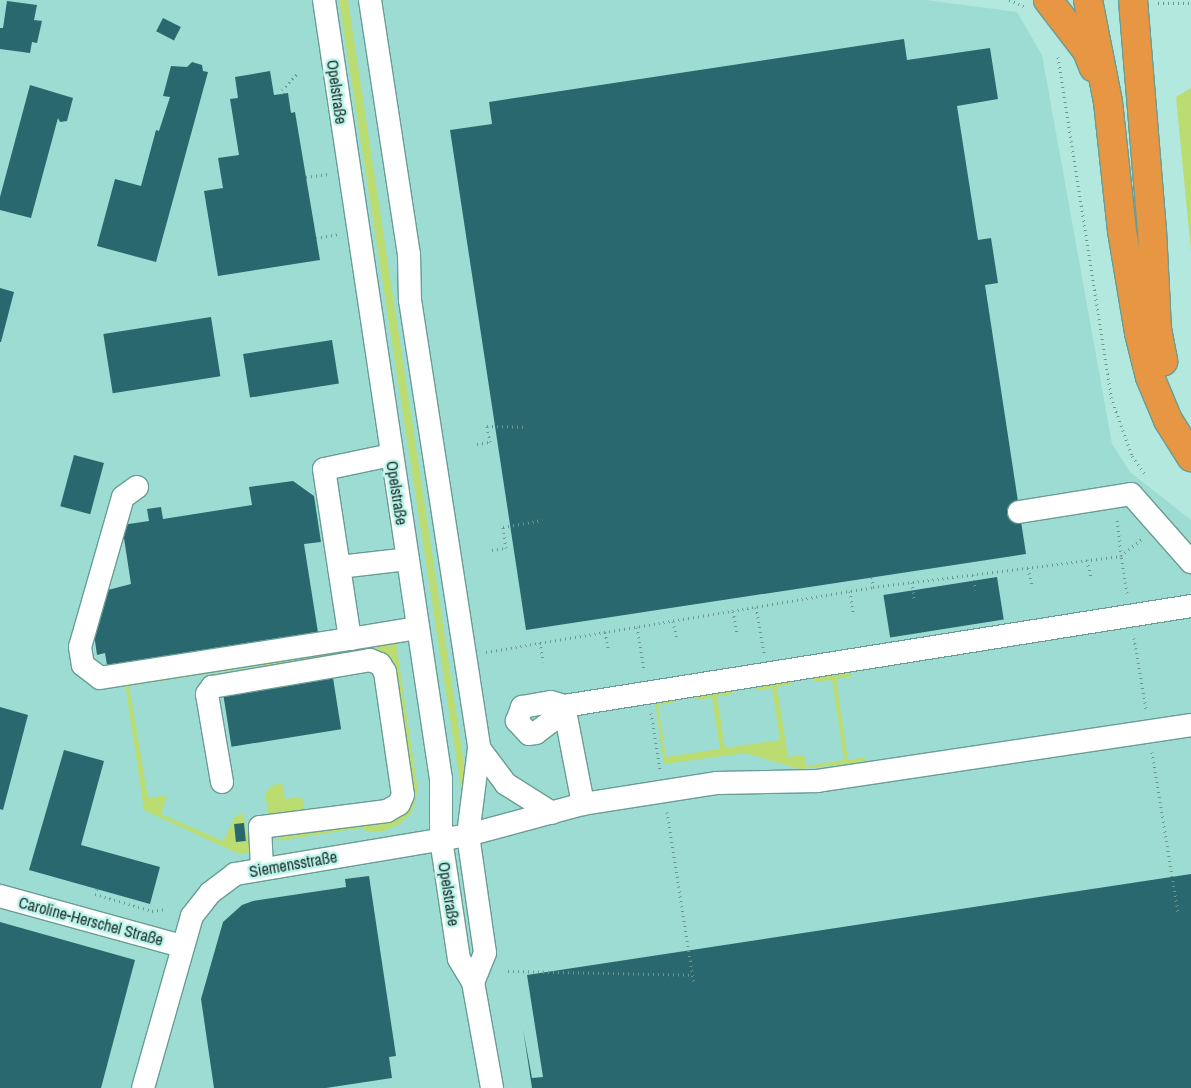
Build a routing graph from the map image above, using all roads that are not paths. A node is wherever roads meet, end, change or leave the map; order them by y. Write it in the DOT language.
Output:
graph roads {
  1 [pos="324,0"];
  2 [pos="370,0"];
  3 [pos="1048,0"];
  4 [pos="1088,0"];
  5 [pos="1133,0"];
  6 [pos="1108,102"];
  7 [pos="1191,429"];
  8 [pos="391,455"];
  9 [pos="1191,457"];
  10 [pos="137,487"];
  11 [pos="1019,512"];
  12 [pos="408,559"];
  13 [pos="1191,562"];
  14 [pos="339,568"];
  15 [pos="1191,606"];
  16 [pos="418,628"];
  17 [pos="350,639"];
  18 [pos="1191,725"];
  19 [pos="479,748"];
  20 [pos="222,782"];
  21 [pos="583,804"];
  22 [pos="552,813"];
  23 [pos="468,835"];
  24 [pos="441,839"];
  25 [pos="262,868"];
  26 [pos="0,896"];
  27 [pos="182,946"];
  28 [pos="473,982"];
  29 [pos="143,1088"];
  30 [pos="492,1088"];
  1 -- 8 [label="street, Opelstraße"];
  2 -- 19 [label="street, Opelstraße"];
  3 -- 6 [label="highway"];
  4 -- 6 [label="highway"];
  5 -- 7 [label="highway"];
  6 -- 9 [label="highway"];
  8 -- 12 [label="street, Opelstraße"];
  8 -- 14 [label="street"];
  10 -- 17 [label="street"];
  11 -- 13 [label="street"];
  12 -- 14 [label="street"];
  12 -- 16 [label="street, Opelstraße"];
  14 -- 17 [label="street"];
  15 -- 21 [label="street"];
  16 -- 17 [label="street"];
  16 -- 24 [label="street, Opelstraße"];
  18 -- 21 [label="street, Siemensstraße"];
  19 -- 22 [label="street"];
  19 -- 23 [label="street, Opelstraße"];
  20 -- 25 [label="street"];
  21 -- 22 [label="street, Siemensstraße"];
  22 -- 23 [label="street, Siemensstraße"];
  23 -- 24 [label="street, Siemensstraße"];
  23 -- 28 [label="street, Opelstraße"];
  24 -- 25 [label="street, Siemensstraße"];
  24 -- 28 [label="street, Opelstraße"];
  25 -- 27 [label="street, Siemensstraße"];
  26 -- 27 [label="street, Caroline-Herschel Straße"];
  27 -- 29 [label="street, Siemensstraße"];
  28 -- 30 [label="street, Opelstraße"];
}
